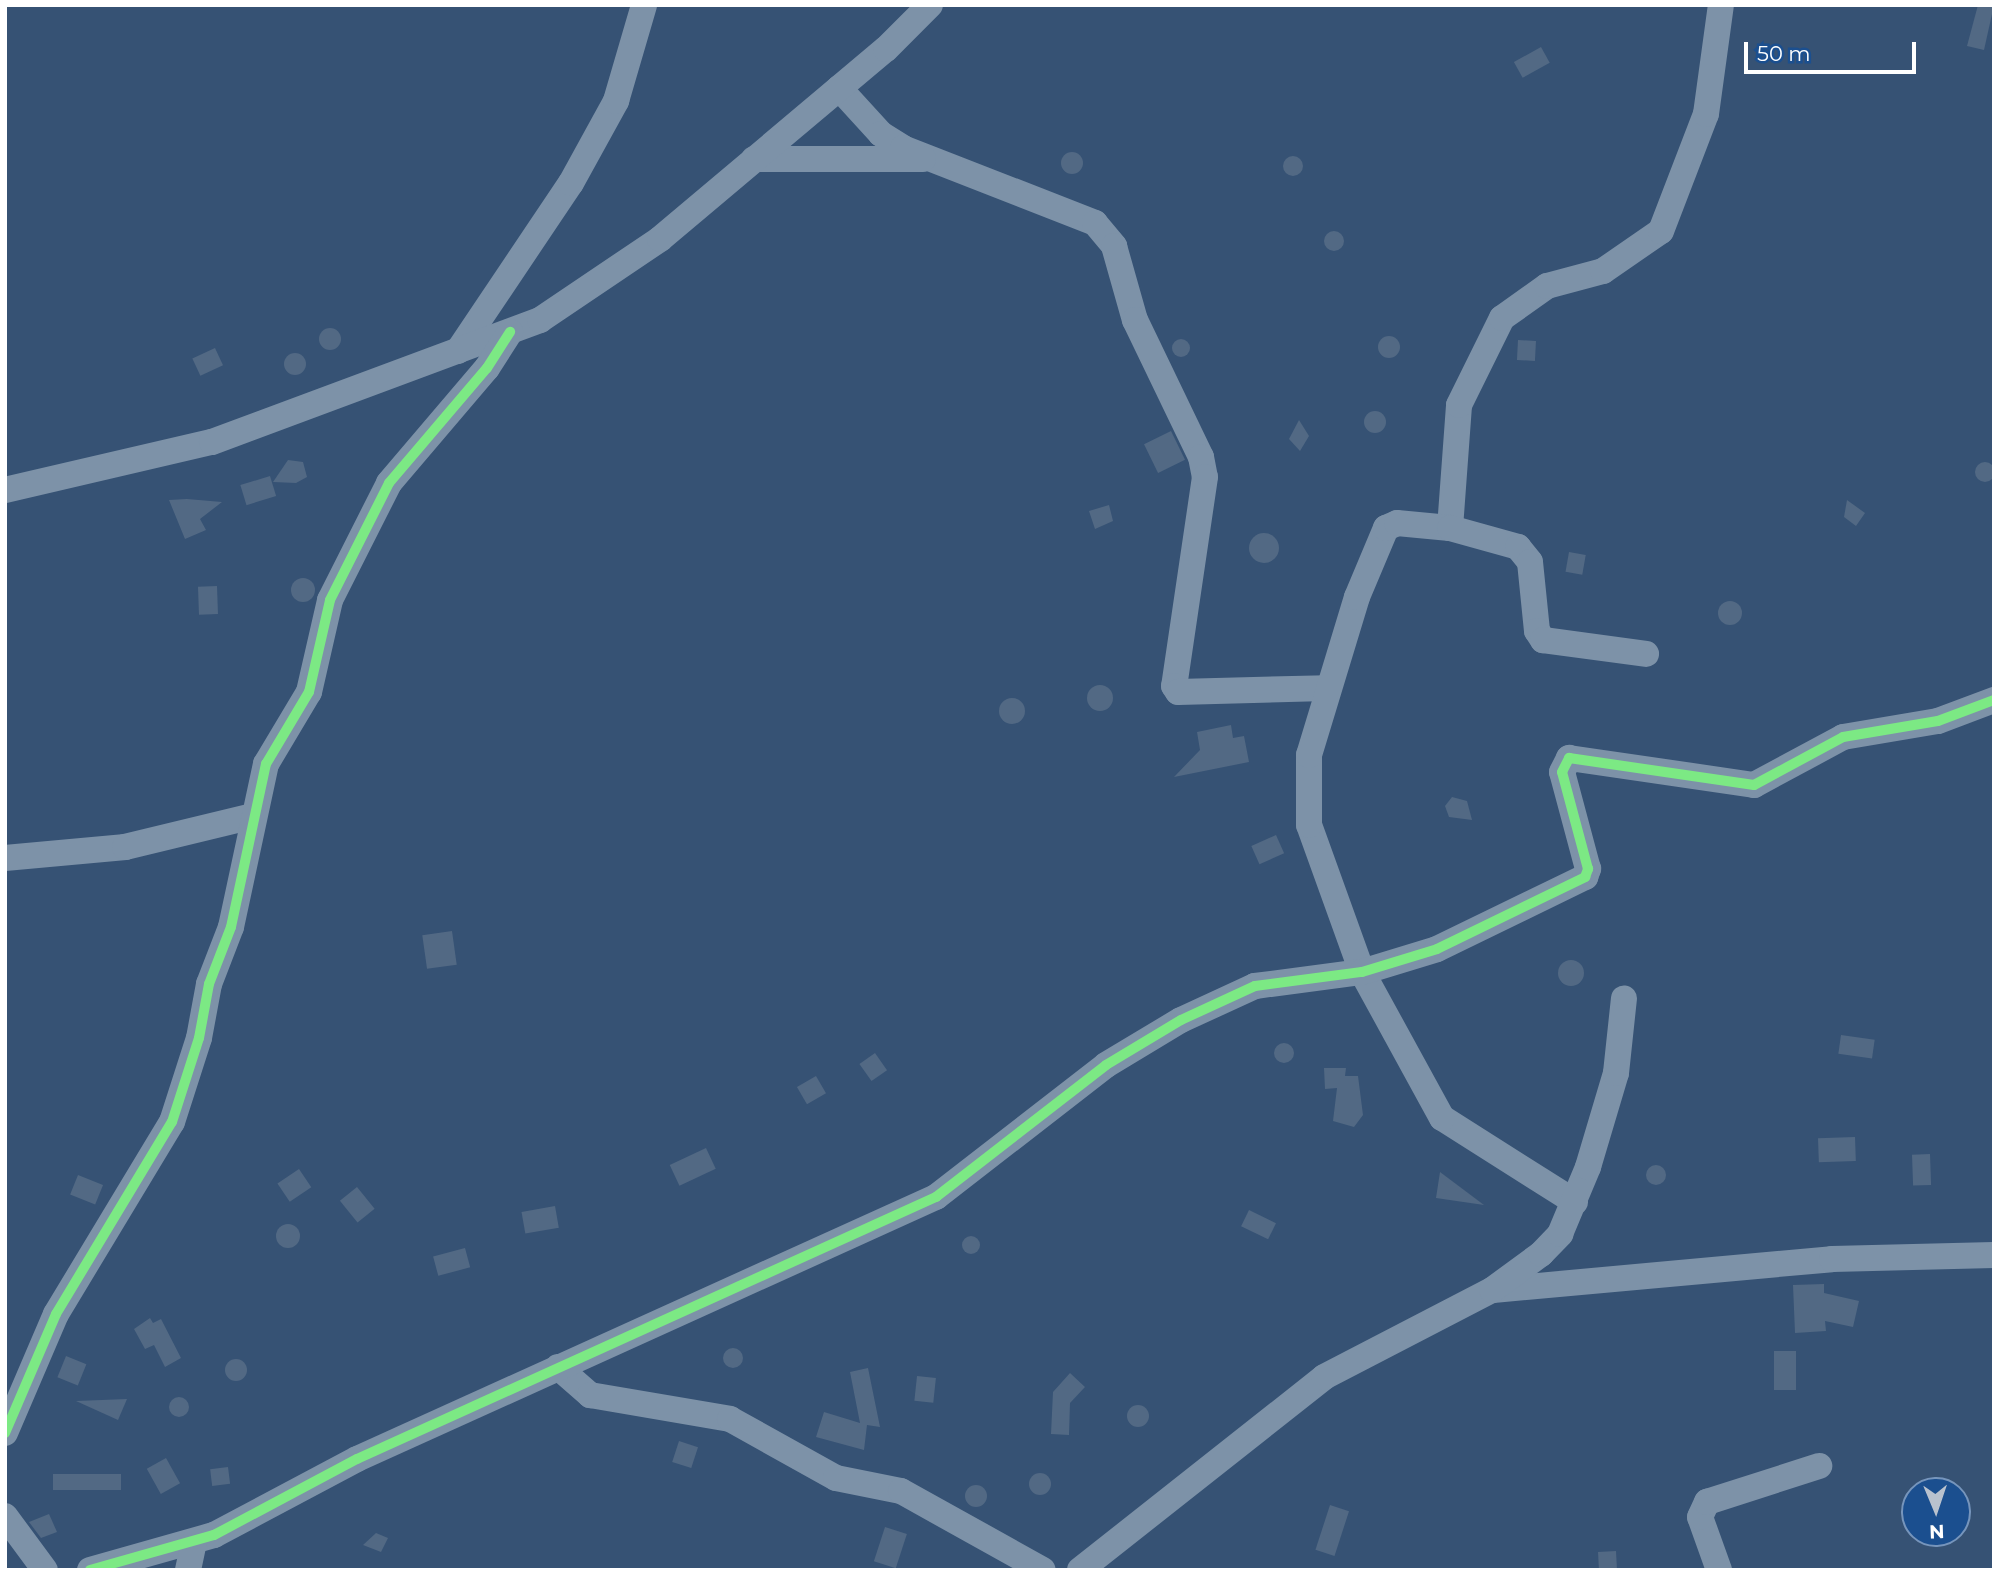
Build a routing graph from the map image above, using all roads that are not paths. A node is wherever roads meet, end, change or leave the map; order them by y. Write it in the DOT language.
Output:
graph roads {
  1 [pos="644,5"];
  2 [pos="930,5"];
  3 [pos="1721,5"];
  4 [pos="839,88"];
  5 [pos="754,159"];
  6 [pos="928,159"];
  7 [pos="510,332"];
  8 [pos="458,351"];
  9 [pos="5,490"];
  10 [pos="1450,528"];
  11 [pos="1646,654"];
  12 [pos="1326,688"];
  13 [pos="1994,700"];
  14 [pos="253,816"];
  15 [pos="5,858"];
  16 [pos="1362,972"];
  17 [pos="1624,998"];
  18 [pos="1575,1202"];
  19 [pos="1994,1255"];
  20 [pos="1492,1290"];
  21 [pos="558,1367"];
  22 [pos="5,1433"];
  23 [pos="1819,1466"];
  24 [pos="5,1516"];
  25 [pos="194,1542"];
  26 [pos="45,1570"];
  27 [pos="90,1570"];
  28 [pos="188,1570"];
  29 [pos="1043,1570"];
  30 [pos="1080,1570"];
  31 [pos="1719,1570"];
  1 -- 8 [label="street"];
  2 -- 4 [label="street"];
  3 -- 10 [label="street"];
  4 -- 5 [label="street"];
  4 -- 6 [label="street"];
  5 -- 6 [label="street"];
  5 -- 7 [label="street"];
  6 -- 12 [label="street"];
  7 -- 8 [label="street"];
  7 -- 14 [label="street"];
  8 -- 9 [label="street"];
  10 -- 11 [label="street"];
  10 -- 12 [label="street"];
  12 -- 16 [label="street"];
  13 -- 16 [label="street"];
  14 -- 15 [label="street"];
  14 -- 22 [label="street"];
  16 -- 18 [label="street"];
  16 -- 21 [label="street"];
  17 -- 18 [label="street"];
  18 -- 20 [label="street"];
  19 -- 20 [label="street"];
  20 -- 30 [label="street"];
  21 -- 25 [label="street"];
  21 -- 29 [label="street"];
  23 -- 31 [label="street"];
  24 -- 26 [label="street"];
  25 -- 27 [label="street"];
  25 -- 28 [label="street"];
}
